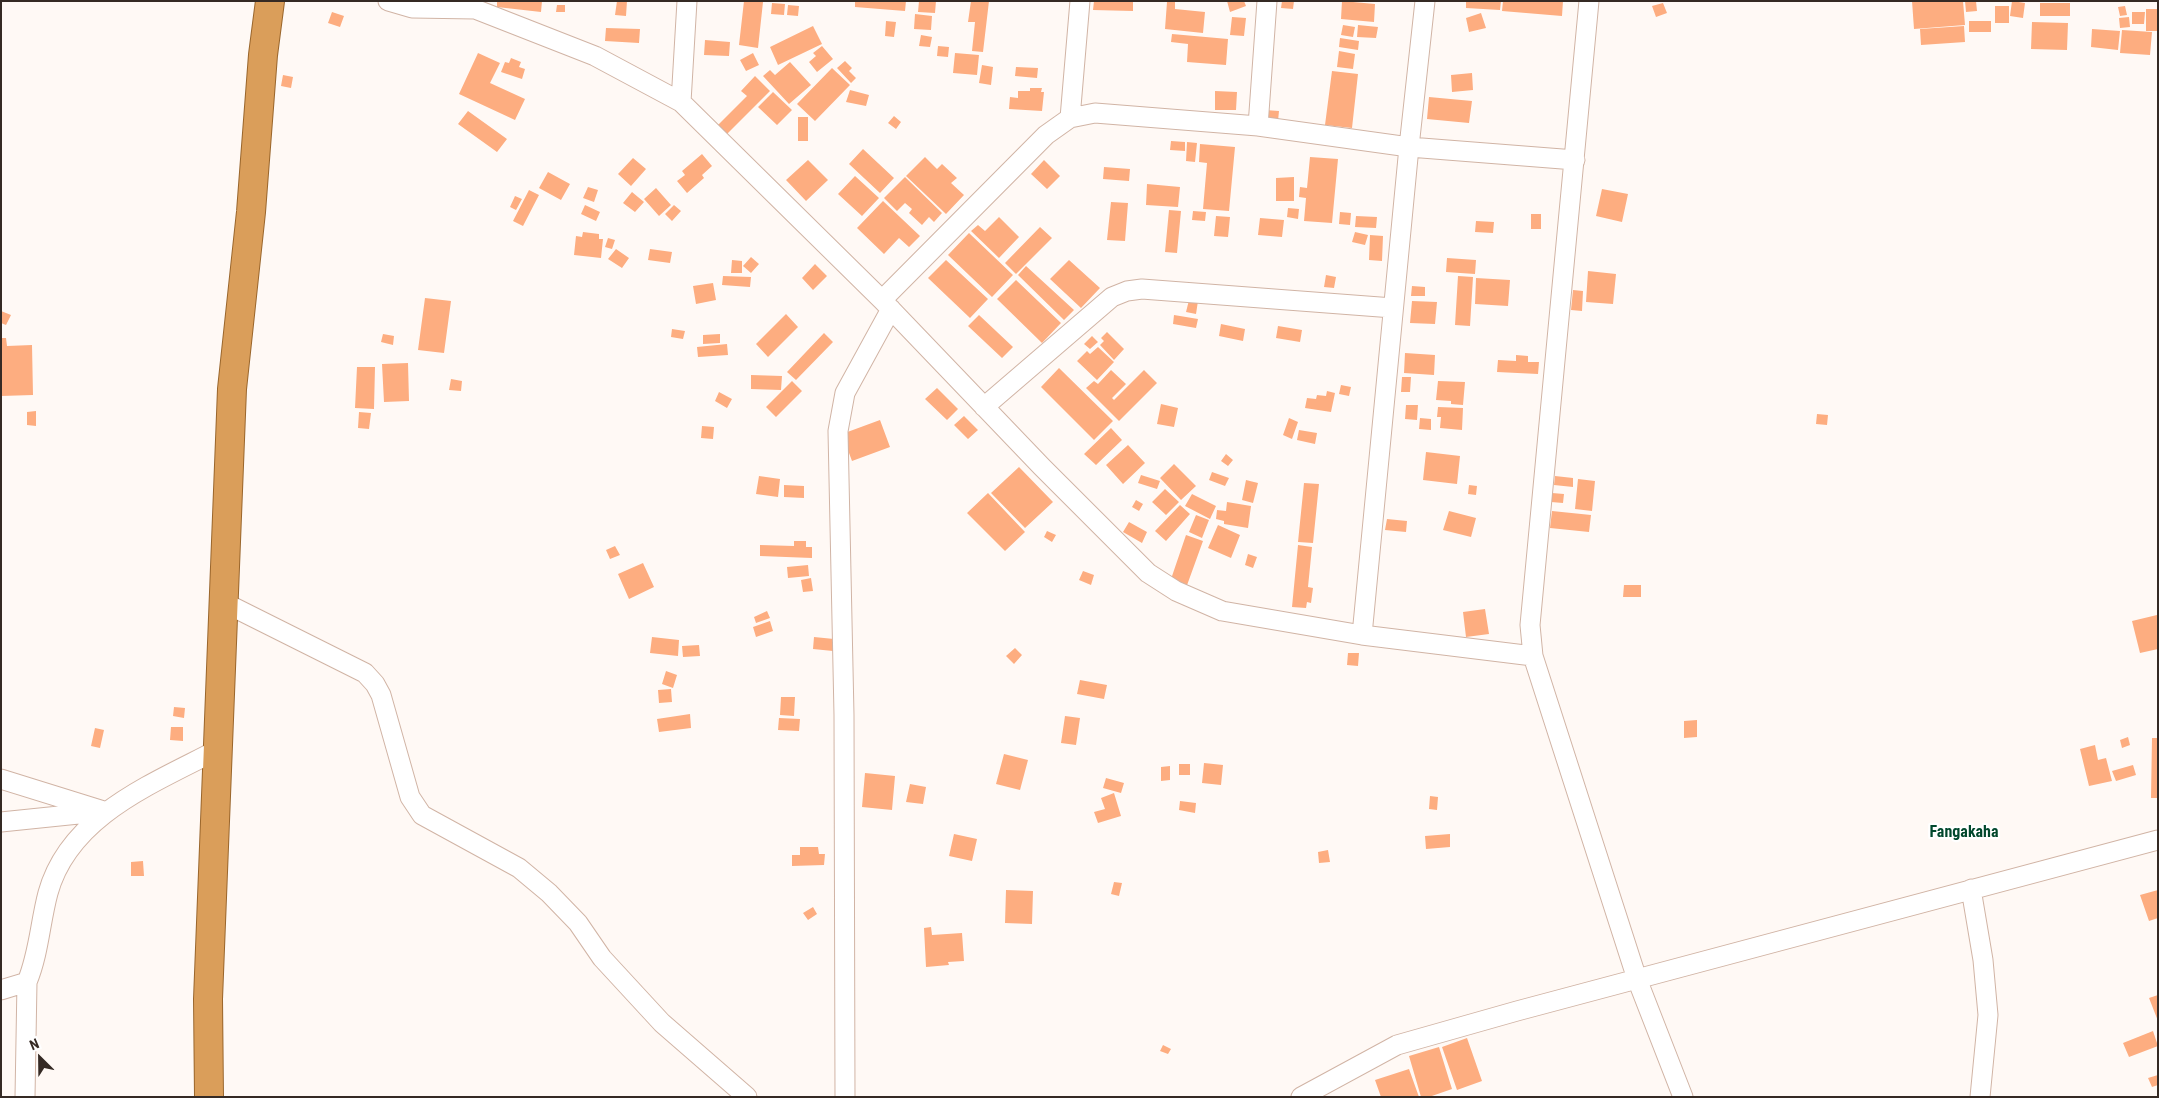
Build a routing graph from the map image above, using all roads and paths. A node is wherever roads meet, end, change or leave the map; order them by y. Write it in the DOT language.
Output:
graph roads {
  1 [pos="270,1"];
  2 [pos="388,1"];
  3 [pos="687,1"];
  4 [pos="1080,1"];
  5 [pos="1267,1"];
  6 [pos="1425,1"];
  7 [pos="1589,1"];
  8 [pos="475,5"];
  9 [pos="681,102"];
  10 [pos="1070,118"];
  11 [pos="1258,126"];
  12 [pos="1409,147"];
  13 [pos="1575,160"];
  14 [pos="886,304"];
  15 [pos="1393,308"];
  16 [pos="984,407"];
  17 [pos="223,602"];
  18 [pos="1362,635"];
  19 [pos="1532,656"];
  20 [pos="217,750"];
  21 [pos="1,780"];
  22 [pos="106,812"];
  23 [pos="1,822"];
  24 [pos="2158,840"];
  25 [pos="1971,889"];
  26 [pos="1637,979"];
  27 [pos="27,982"];
  28 [pos="1,990"];
  29 [pos="26,1097"];
  30 [pos="209,1097"];
  31 [pos="747,1097"];
  32 [pos="845,1097"];
  33 [pos="1302,1097"];
  34 [pos="1683,1097"];
  35 [pos="1980,1097"];
  1 -- 17 [label="highway"];
  2 -- 8 [label="street"];
  3 -- 9 [label="street"];
  4 -- 10 [label="street"];
  5 -- 11 [label="street"];
  6 -- 12 [label="street"];
  7 -- 13 [label="street"];
  8 -- 9 [label="street"];
  9 -- 14 [label="street"];
  10 -- 11 [label="street"];
  10 -- 14 [label="street"];
  11 -- 12 [label="street"];
  12 -- 13 [label="street"];
  12 -- 15 [label="street"];
  13 -- 19 [label="street"];
  14 -- 16 [label="street"];
  14 -- 32 [label="street"];
  15 -- 16 [label="street"];
  15 -- 18 [label="street"];
  16 -- 18 [label="street"];
  17 -- 20 [label="highway"];
  17 -- 31 [label="street"];
  18 -- 19 [label="street"];
  19 -- 26 [label="street"];
  20 -- 22 [label="street"];
  20 -- 30 [label="highway"];
  21 -- 22 [label="street"];
  22 -- 23 [label="street"];
  22 -- 27 [label="street"];
  24 -- 25 [label="street"];
  25 -- 26 [label="street"];
  25 -- 35 [label="street"];
  26 -- 33 [label="street"];
  26 -- 34 [label="street"];
  27 -- 28 [label="street"];
  27 -- 29 [label="street"];
}
